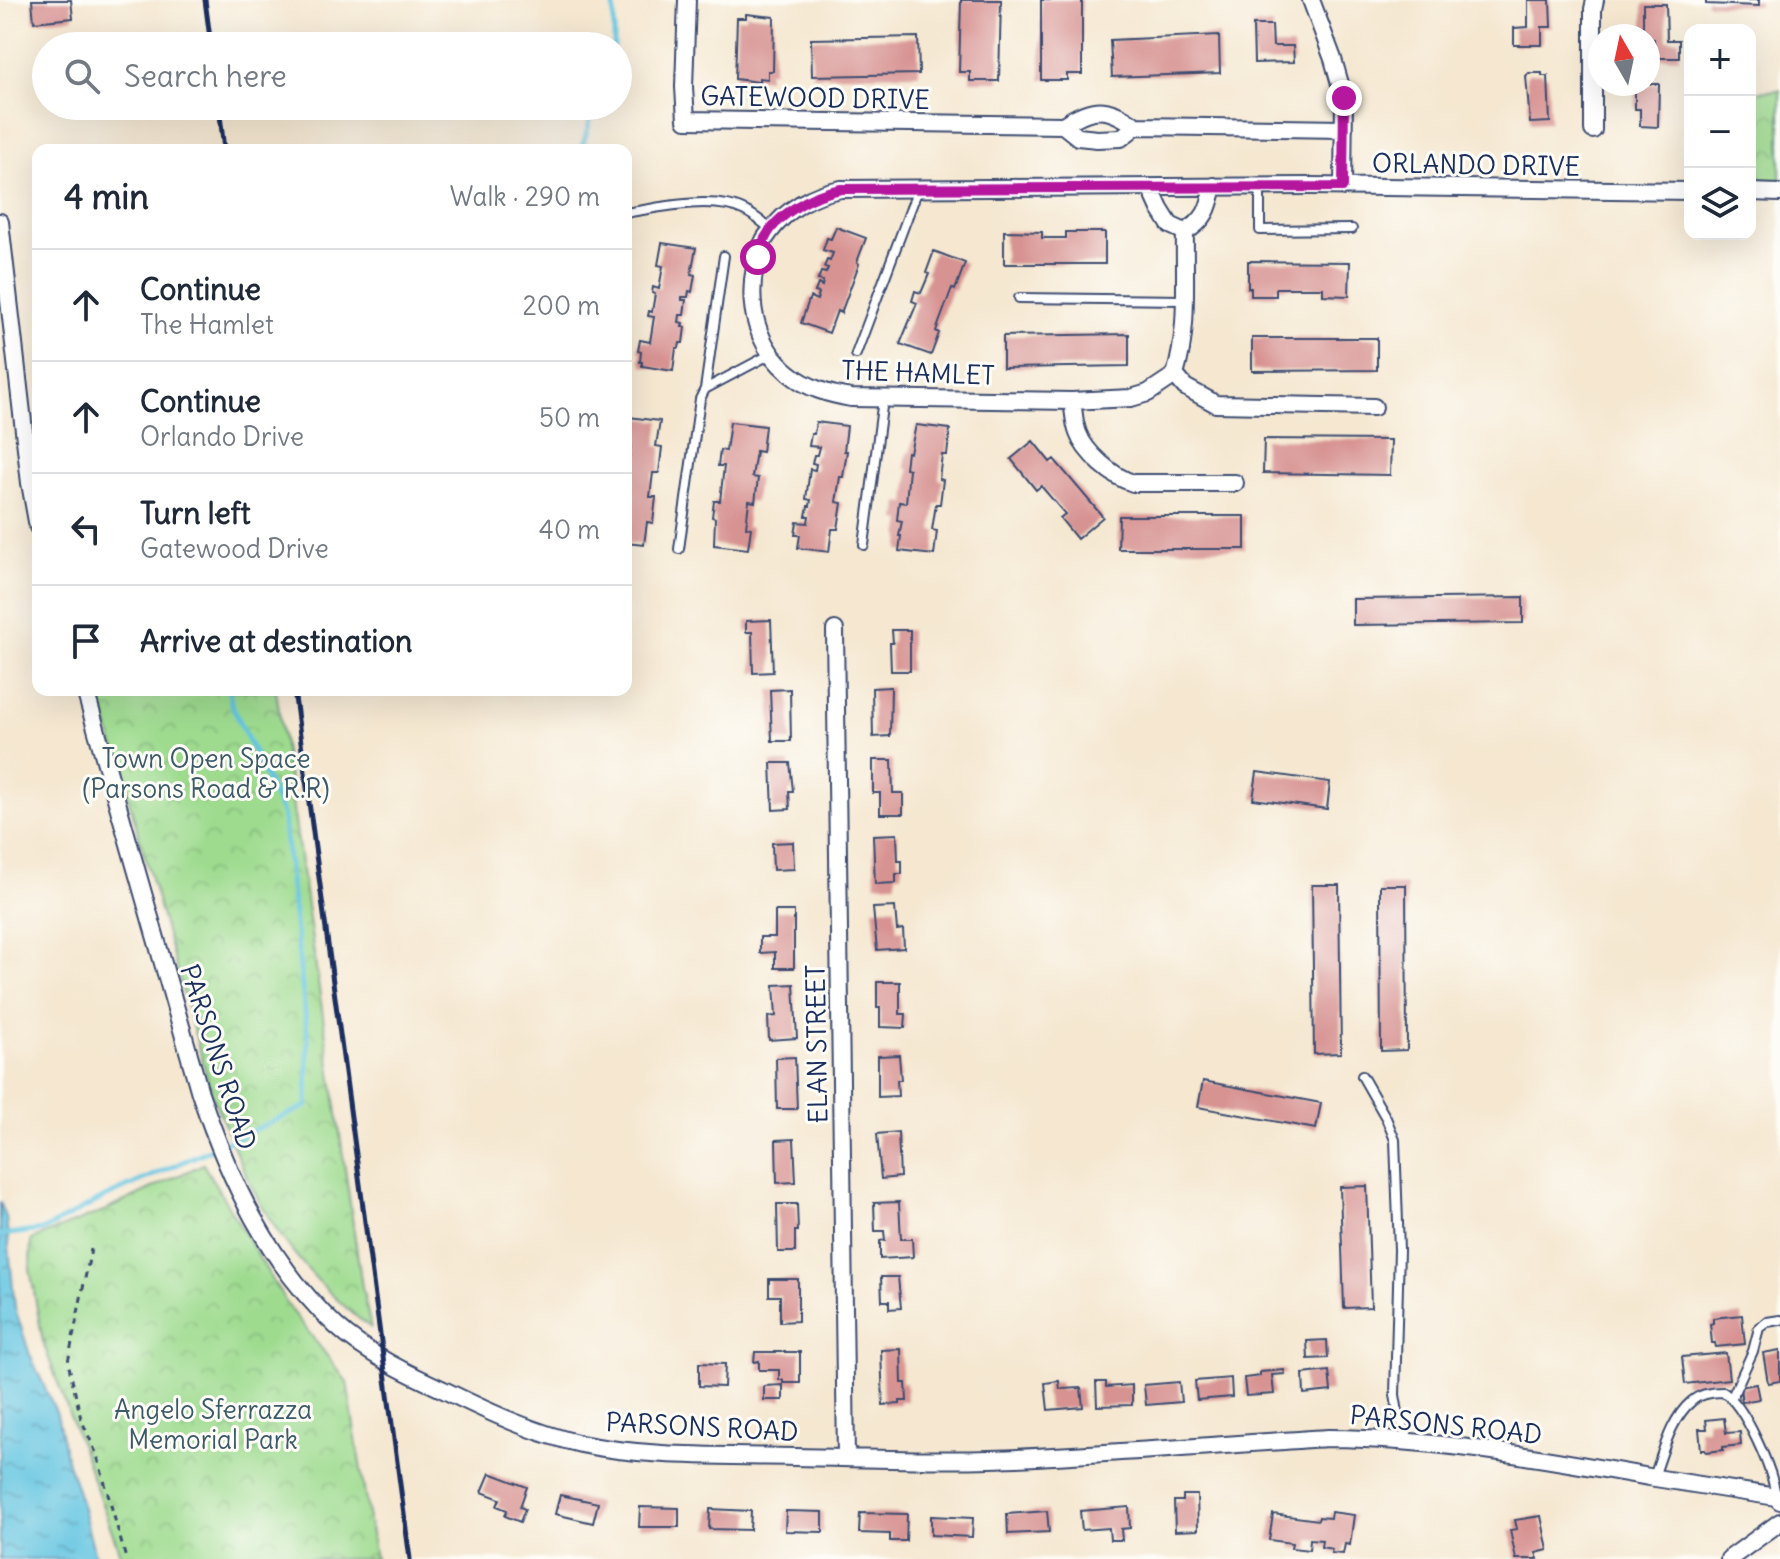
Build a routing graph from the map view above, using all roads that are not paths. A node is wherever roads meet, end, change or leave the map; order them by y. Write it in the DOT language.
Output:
graph roads {
  1 [pos="687,0"];
  2 [pos="1311,0"];
  3 [pos="1595,0"];
  4 [pos="1063,125"];
  5 [pos="1136,126"];
  6 [pos="1344,129"];
  7 [pos="1593,130"];
  8 [pos="1214,186"];
  9 [pos="1150,187"];
  10 [pos="1260,187"];
  11 [pos="1343,187"];
  12 [pos="918,188"];
  13 [pos="1684,191"];
  14 [pos="1756,192"];
  15 [pos="1780,193"];
  16 [pos="632,212"];
  17 [pos="0,222"];
  18 [pos="771,229"];
  19 [pos="1352,229"];
  20 [pos="1185,232"];
  21 [pos="724,256"];
  22 [pos="1019,298"];
  23 [pos="1184,300"];
  24 [pos="771,354"];
  25 [pos="856,354"];
  26 [pos="1175,375"];
  27 [pos="705,389"];
  28 [pos="883,398"];
  29 [pos="1072,401"];
  30 [pos="1374,407"];
  31 [pos="1235,483"];
  32 [pos="32,494"];
  33 [pos="864,545"];
  34 [pos="679,549"];
  35 [pos="835,630"];
  36 [pos="87,696"];
  37 [pos="1362,1076"];
  38 [pos="1780,1320"];
  39 [pos="1732,1397"];
  40 [pos="1410,1441"];
  41 [pos="846,1458"];
  42 [pos="1654,1478"];
  43 [pos="1778,1499"];
  44 [pos="1780,1522"];
  45 [pos="1729,1559"];
  1 -- 4 [label="street, GATEWOOD DRIVE"];
  2 -- 6 [label="street"];
  3 -- 7 [label="street"];
  4 -- 5 [label="street, GATEWOOD DRIVE"];
  4 -- 5 [label="street, GATEWOOD DRIVE"];
  5 -- 6 [label="street, GATEWOOD DRIVE"];
  6 -- 11 [label="street"];
  8 -- 9 [label="street, THE HAMLET"];
  8 -- 10 [label="street, ORLANDO DRIVE"];
  8 -- 20 [label="street"];
  9 -- 12 [label="street, THE HAMLET"];
  9 -- 20 [label="street"];
  10 -- 11 [label="street, ORLANDO DRIVE"];
  10 -- 19 [label="lane"];
  11 -- 13 [label="street, ORLANDO DRIVE"];
  12 -- 18 [label="street, THE HAMLET"];
  12 -- 25 [label="lane"];
  14 -- 15 [label="street"];
  16 -- 18 [label="lane"];
  17 -- 32 [label="street"];
  18 -- 24 [label="street, THE HAMLET"];
  20 -- 23 [label="street"];
  21 -- 27 [label="lane"];
  22 -- 23 [label="lane"];
  23 -- 26 [label="street"];
  24 -- 27 [label="lane"];
  24 -- 28 [label="street, THE HAMLET"];
  26 -- 29 [label="street, THE HAMLET"];
  26 -- 30 [label="street"];
  27 -- 34 [label="lane"];
  28 -- 29 [label="street, THE HAMLET"];
  28 -- 33 [label="lane"];
  29 -- 31 [label="street"];
  35 -- 41 [label="street, ELAN STREET"];
  36 -- 41 [label="street, PARSONS ROAD"];
  37 -- 40 [label="lane"];
  38 -- 39 [label="lane"];
  39 -- 42 [label="lane"];
  39 -- 43 [label="lane"];
  40 -- 41 [label="street, PARSONS ROAD"];
  40 -- 42 [label="street, PARSONS ROAD"];
  42 -- 43 [label="street, PARSONS ROAD"];
  44 -- 45 [label="street"];
}
